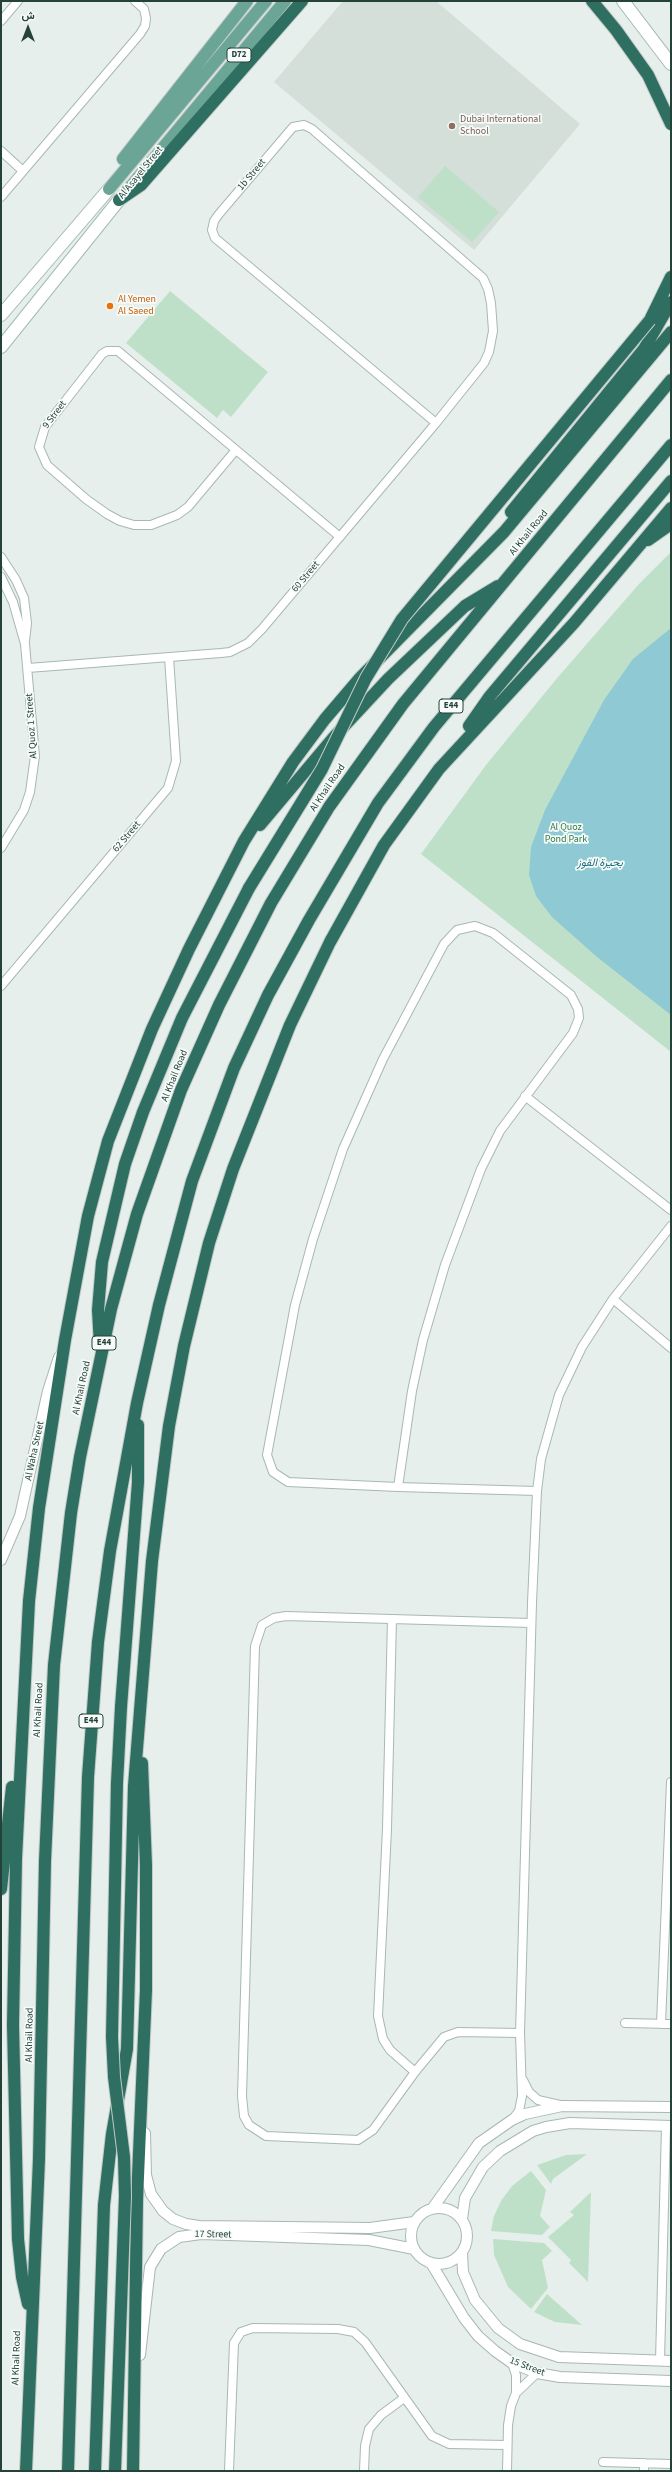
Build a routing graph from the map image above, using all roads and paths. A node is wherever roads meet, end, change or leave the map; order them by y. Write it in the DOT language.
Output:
graph roads {
  1 [pos="18,1"];
  2 [pos="247,1"];
  3 [pos="266,1"];
  4 [pos="285,1"];
  5 [pos="302,1"];
  6 [pos="592,1"];
  7 [pos="622,1"];
  8 [pos="136,2"];
  9 [pos="1,21"];
  10 [pos="671,64"];
  11 [pos="671,124"];
  12 [pos="1,151"];
  13 [pos="23,171"];
  14 [pos="108,189"];
  15 [pos="1,197"];
  16 [pos="119,200"];
  17 [pos="671,277"];
  18 [pos="671,302"];
  19 [pos="1,316"];
  20 [pos="493,331"];
  21 [pos="671,332"];
  22 [pos="1,347"];
  23 [pos="671,380"];
  24 [pos="436,423"];
  25 [pos="671,445"];
  26 [pos="234,451"];
  27 [pos="671,481"];
  28 [pos="671,508"];
  29 [pos="671,524"];
  30 [pos="340,537"];
  31 [pos="641,543"];
  32 [pos="1,557"];
  33 [pos="462,576"];
  34 [pos="1,577"];
  35 [pos="503,584"];
  36 [pos="25,644"];
  37 [pos="168,657"];
  38 [pos="28,668"];
  39 [pos="459,745"];
  40 [pos="244,842"];
  41 [pos="1,848"];
  42 [pos="1,986"];
  43 [pos="525,1096"];
  44 [pos="671,1210"];
  45 [pos="671,1226"];
  46 [pos="613,1299"];
  47 [pos="65,1340"];
  48 [pos="671,1348"];
  49 [pos="101,1358"];
  50 [pos="137,1403"];
  51 [pos="398,1488"];
  52 [pos="536,1491"];
  53 [pos="1,1560"];
  54 [pos="392,1619"];
  55 [pos="531,1623"];
  56 [pos="139,1729"];
  57 [pos="21,1749"];
  58 [pos="671,1782"];
  59 [pos="669,1888"];
  60 [pos="1,1889"];
  61 [pos="625,2023"];
  62 [pos="661,2024"];
  63 [pos="671,2024"];
  64 [pos="520,2033"];
  65 [pos="415,2072"];
  66 [pos="521,2076"];
  67 [pos="142,2079"];
  68 [pos="562,2106"];
  69 [pos="671,2107"];
  70 [pos="512,2120"];
  71 [pos="669,2126"];
  72 [pos="432,2208"];
  73 [pos="462,2219"];
  74 [pos="414,2222"];
  75 [pos="414,2249"];
  76 [pos="462,2252"];
  77 [pos="431,2263"];
  78 [pos="31,2315"];
  79 [pos="660,2361"];
  80 [pos="671,2361"];
  81 [pos="512,2362"];
  82 [pos="536,2373"];
  83 [pos="671,2381"];
  84 [pos="516,2393"];
  85 [pos="404,2398"];
  86 [pos="132,2414"];
  87 [pos="507,2445"];
  88 [pos="603,2462"];
  89 [pos="671,2464"];
  90 [pos="644,2467"];
  91 [pos="26,2471"];
  92 [pos="68,2471"];
  93 [pos="95,2471"];
  94 [pos="115,2471"];
  95 [pos="133,2471"];
  96 [pos="228,2471"];
  97 [pos="364,2471"];
  98 [pos="507,2471"];
  1 -- 9 [label="street"];
  2 -- 14 [label="main road"];
  3 -- 14 [label="main road, Al Asayel Street / D72"];
  4 -- 16 [label="main road, Al Asayel Street / D72"];
  5 -- 16 [label="highway"];
  6 -- 11 [label="highway"];
  7 -- 10 [label="main road"];
  8 -- 13 [label="street"];
  12 -- 13 [label="street"];
  13 -- 15 [label="street"];
  14 -- 19 [label="main road, Al Asayel Street / D72"];
  16 -- 22 [label="main road, Al Asayel Street / D72"];
  17 -- 49 [label="highway, bridge"];
  18 -- 33 [label="highway"];
  20 -- 24 [label="street, 60 Street"];
  20 -- 24 [label="street, 1b Street"];
  21 -- 33 [label="highway"];
  23 -- 35 [label="highway, Al Khail Road / E44"];
  24 -- 30 [label="street, 60 Street"];
  25 -- 50 [label="highway, E44"];
  26 -- 26 [label="street, 9 Street"];
  26 -- 30 [label="street, 9 Street"];
  27 -- 39 [label="highway"];
  28 -- 31 [label="highway"];
  29 -- 31 [label="highway"];
  30 -- 37 [label="street, 60 Street"];
  31 -- 39 [label="highway"];
  32 -- 36 [label="street, Al Quoz 1 Street"];
  33 -- 40 [label="highway"];
  34 -- 36 [label="street, Al Quoz 1 Street"];
  35 -- 40 [label="highway"];
  35 -- 49 [label="highway, Al Khail Road / E44"];
  36 -- 38 [label="street, Al Quoz 1 Street"];
  37 -- 38 [label="street, 60 Street"];
  37 -- 42 [label="street, 62 Street"];
  38 -- 41 [label="street, Al Quoz 1 Street"];
  39 -- 56 [label="highway"];
  40 -- 47 [label="highway"];
  43 -- 44 [label="street"];
  43 -- 51 [label="street"];
  43 -- 51 [label="street"];
  45 -- 46 [label="street"];
  46 -- 48 [label="street"];
  46 -- 52 [label="street"];
  47 -- 53 [label="street, Al Waha Street"];
  47 -- 57 [label="highway"];
  49 -- 78 [label="highway, Al Khail Road / E44"];
  50 -- 92 [label="highway, E44"];
  50 -- 94 [label="highway, bridge"];
  51 -- 52 [label="street"];
  52 -- 55 [label="street"];
  54 -- 55 [label="street"];
  54 -- 65 [label="street"];
  54 -- 65 [label="street"];
  55 -- 64 [label="street"];
  56 -- 67 [label="highway"];
  56 -- 93 [label="highway"];
  57 -- 60 [label="highway"];
  57 -- 78 [label="highway"];
  58 -- 59 [label="street"];
  59 -- 62 [label="street"];
  61 -- 62 [label="street"];
  62 -- 63 [label="street"];
  64 -- 65 [label="street"];
  64 -- 66 [label="street"];
  66 -- 68 [label="street"];
  66 -- 70 [label="street"];
  67 -- 74 [label="street, 17 Street"];
  67 -- 86 [label="highway"];
  68 -- 69 [label="street"];
  68 -- 70 [label="street"];
  70 -- 72 [label="street"];
  71 -- 73 [label="street"];
  71 -- 79 [label="street"];
  72 -- 73 [label="street"];
  72 -- 74 [label="street"];
  73 -- 76 [label="street"];
  74 -- 75 [label="street"];
  75 -- 77 [label="street"];
  75 -- 86 [label="street, 17 Street"];
  76 -- 77 [label="street"];
  76 -- 79 [label="street, 15 Street"];
  77 -- 81 [label="street, 15 Street"];
  78 -- 91 [label="highway, Al Khail Road / E44"];
  79 -- 80 [label="street, 15 Street"];
  81 -- 82 [label="street, 15 Street"];
  81 -- 84 [label="street"];
  82 -- 83 [label="street, 15 Street"];
  82 -- 84 [label="street"];
  84 -- 87 [label="street"];
  85 -- 87 [label="street"];
  85 -- 96 [label="street"];
  85 -- 97 [label="street"];
  86 -- 95 [label="highway"];
  87 -- 98 [label="street"];
  88 -- 90 [label="street"];
  89 -- 90 [label="street"];
}
